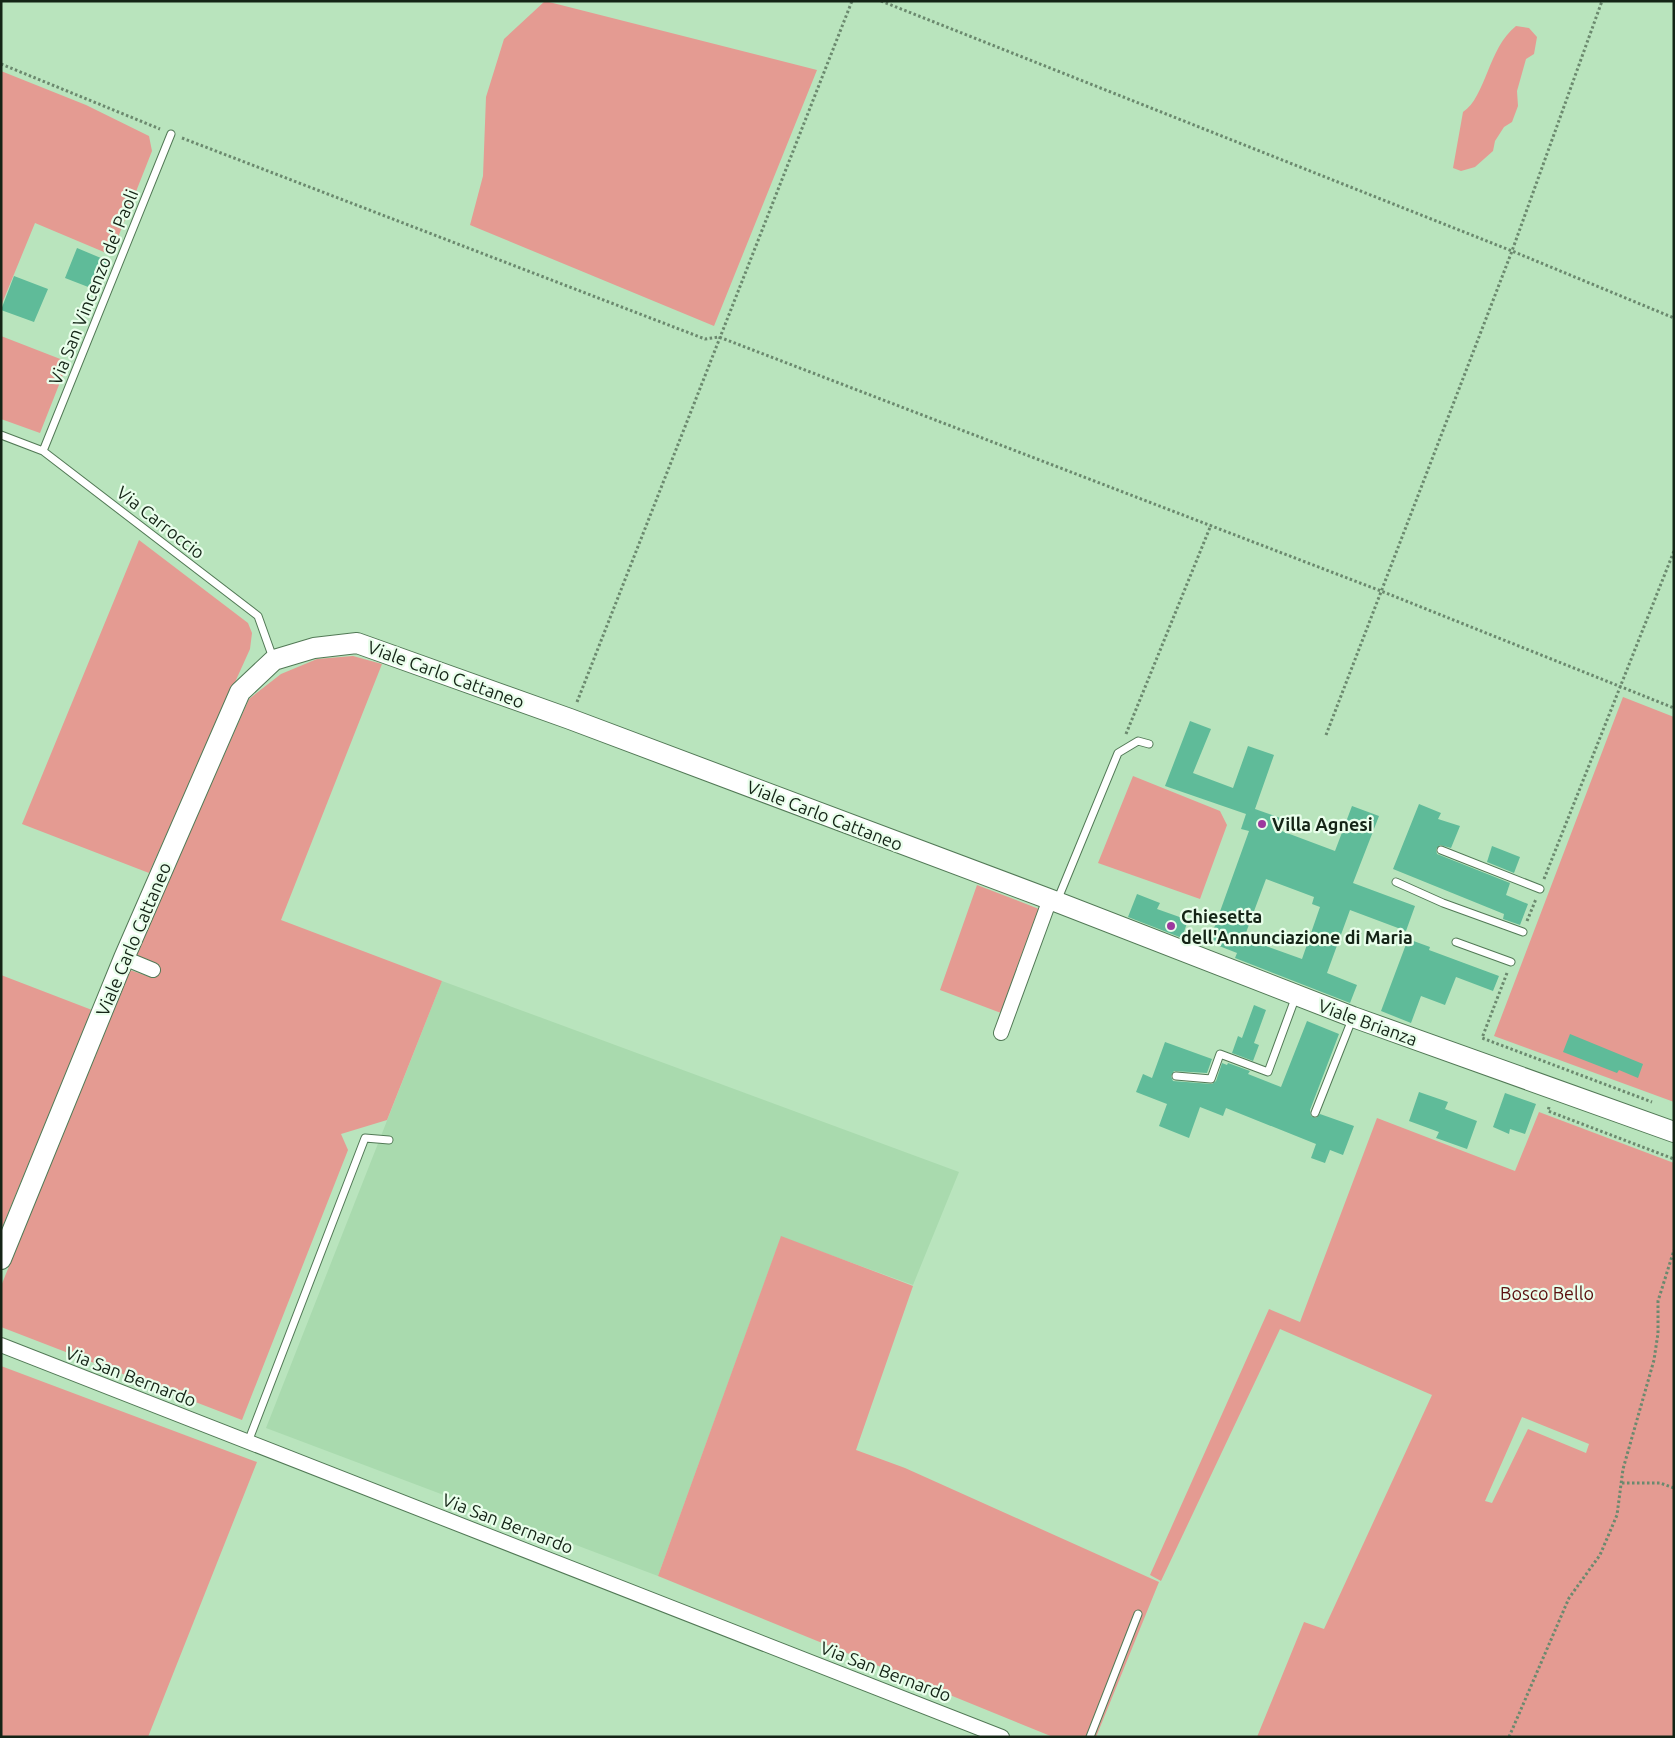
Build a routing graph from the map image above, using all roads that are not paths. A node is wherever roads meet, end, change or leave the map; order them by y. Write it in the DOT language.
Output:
graph roads {
  1 [pos="170,134"];
  2 [pos="1,435"];
  3 [pos="43,451"];
  4 [pos="274,660"];
  5 [pos="1149,744"];
  6 [pos="1440,850"];
  7 [pos="1396,882"];
  8 [pos="1540,889"];
  9 [pos="1057,902"];
  10 [pos="1523,932"];
  11 [pos="1456,942"];
  12 [pos="124,958"];
  13 [pos="1512,962"];
  14 [pos="152,970"];
  15 [pos="1296,996"];
  16 [pos="1353,1017"];
  17 [pos="1001,1033"];
  18 [pos="1176,1076"];
  19 [pos="1315,1113"];
  20 [pos="1674,1132"];
  21 [pos="389,1140"];
  22 [pos="1,1259"];
  23 [pos="1,1345"];
  24 [pos="248,1442"];
  25 [pos="1138,1614"];
  26 [pos="1002,1737"];
  27 [pos="1090,1737"];
  1 -- 3 [label="lane, Via San Vincenzo de' Paoli"];
  2 -- 3 [label="lane, Via Carroccio"];
  3 -- 4 [label="lane, Via Carroccio"];
  4 -- 9 [label="street, Viale Carlo Cattaneo"];
  4 -- 12 [label="street, Viale Carlo Cattaneo"];
  5 -- 9 [label="lane"];
  6 -- 8 [label="lane"];
  7 -- 10 [label="lane"];
  9 -- 15 [label="street, Viale Brianza"];
  9 -- 17 [label="street"];
  11 -- 13 [label="lane"];
  12 -- 14 [label="street"];
  12 -- 22 [label="street, Viale Carlo Cattaneo"];
  15 -- 16 [label="street, Viale Brianza"];
  15 -- 18 [label="lane"];
  16 -- 19 [label="lane"];
  16 -- 20 [label="street, Viale Brianza"];
  21 -- 24 [label="lane"];
  23 -- 24 [label="street, Via San Bernardo"];
  24 -- 26 [label="street, Via San Bernardo"];
  25 -- 27 [label="lane"];
}
